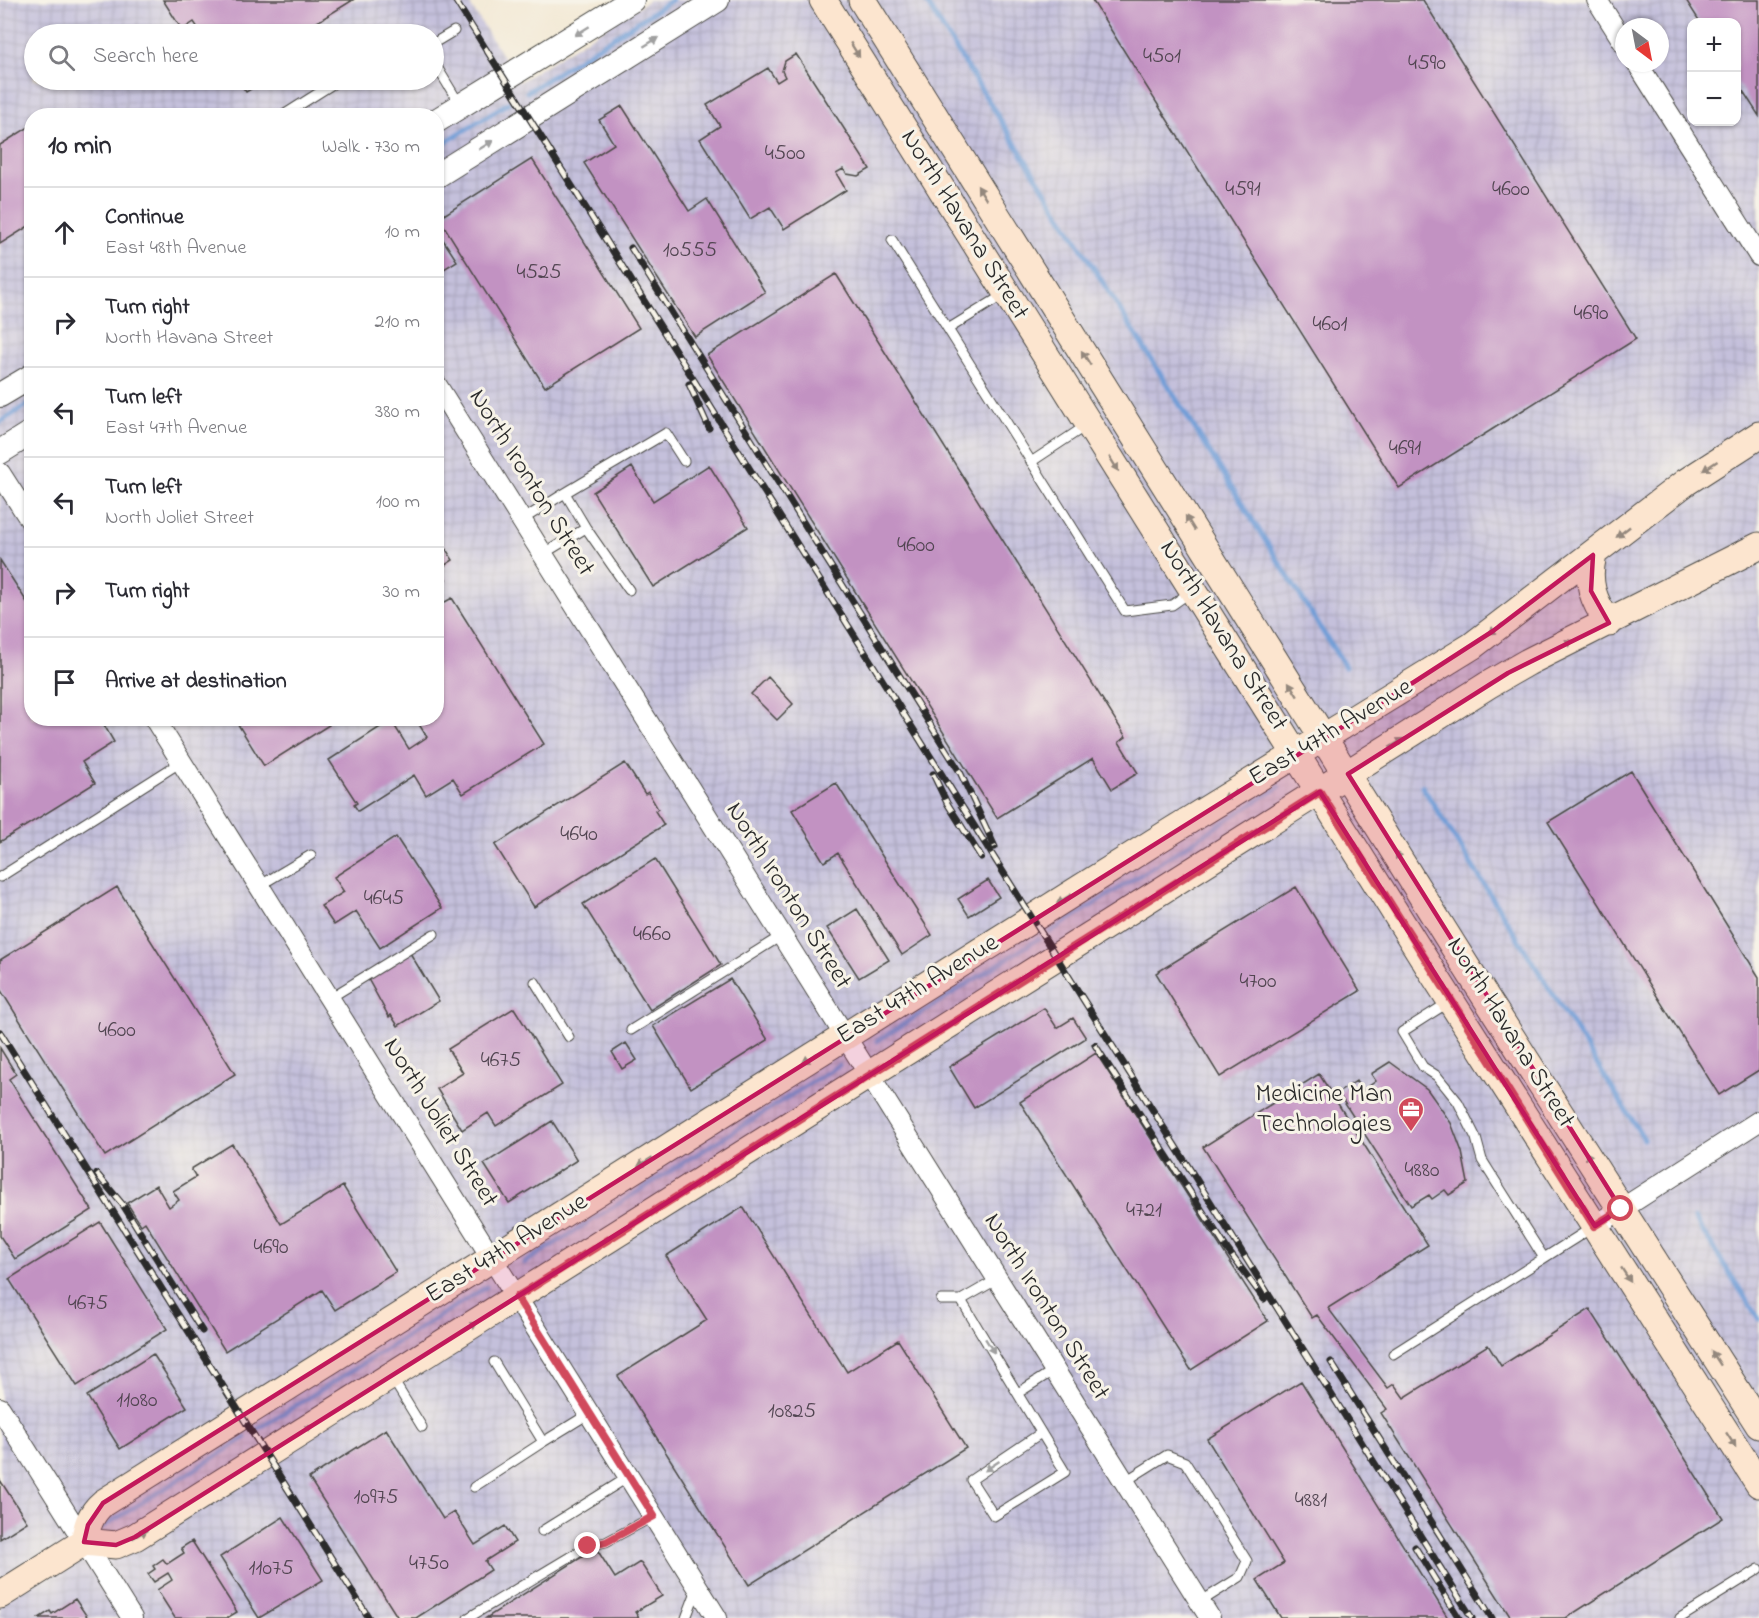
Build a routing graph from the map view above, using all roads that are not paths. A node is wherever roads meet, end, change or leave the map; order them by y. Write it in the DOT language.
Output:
graph roads {
  1 [pos="632,0"];
  2 [pos="717,0"];
  3 [pos="824,0"];
  4 [pos="862,0"];
  5 [pos="1597,0"];
  6 [pos="1615,29"];
  7 [pos="454,31"];
  8 [pos="444,37"];
  9 [pos="1643,72"];
  10 [pos="444,79"];
  11 [pos="323,90"];
  12 [pos="460,105"];
  13 [pos="295,108"];
  14 [pos="444,116"];
  15 [pos="444,171"];
  16 [pos="892,240"];
  17 [pos="1759,256"];
  18 [pos="1007,293"];
  19 [pos="948,329"];
  20 [pos="24,381"];
  21 [pos="0,395"];
  22 [pos="444,397"];
  23 [pos="1089,424"];
  24 [pos="1759,435"];
  25 [pos="24,437"];
  26 [pos="0,452"];
  27 [pos="684,461"];
  28 [pos="1031,462"];
  29 [pos="0,473"];
  30 [pos="565,494"];
  31 [pos="24,510"];
  32 [pos="522,520"];
  33 [pos="586,528"];
  34 [pos="1759,546"];
  35 [pos="543,554"];
  36 [pos="1593,555"];
  37 [pos="629,590"];
  38 [pos="1194,590"];
  39 [pos="1609,623"];
  40 [pos="159,726"];
  41 [pos="1324,738"];
  42 [pos="1297,753"];
  43 [pos="182,762"];
  44 [pos="1348,774"];
  45 [pos="1320,792"];
  46 [pos="311,855"];
  47 [pos="0,877"];
  48 [pos="259,886"];
  49 [pos="434,934"];
  50 [pos="781,936"];
  51 [pos="535,982"];
  52 [pos="330,998"];
  53 [pos="1451,1001"];
  54 [pos="631,1030"];
  55 [pos="844,1036"];
  56 [pos="569,1037"];
  57 [pos="869,1076"];
  58 [pos="1759,1121"];
  59 [pos="1621,1209"];
  60 [pos="1594,1226"];
  61 [pos="1544,1257"];
  62 [pos="493,1258"];
  63 [pos="996,1281"];
  64 [pos="517,1297"];
  65 [pos="941,1300"];
  66 [pos="961,1300"];
  67 [pos="1393,1354"];
  68 [pos="494,1362"];
  69 [pos="1054,1370"];
  70 [pos="391,1376"];
  71 [pos="1018,1393"];
  72 [pos="0,1408"];
  73 [pos="590,1413"];
  74 [pos="1759,1425"];
  75 [pos="422,1427"];
  76 [pos="1041,1433"];
  77 [pos="543,1442"];
  78 [pos="630,1476"];
  79 [pos="1124,1482"];
  80 [pos="1759,1484"];
  81 [pos="474,1487"];
  82 [pos="654,1516"];
  83 [pos="542,1531"];
  84 [pos="84,1542"];
  85 [pos="1759,1569"];
  86 [pos="698,1587"];
  87 [pos="0,1595"];
  88 [pos="1205,1610"];
  89 [pos="132,1618"];
  90 [pos="468,1618"];
  91 [pos="686,1618"];
  92 [pos="717,1618"];
  93 [pos="1680,1618"];
  1 -- 12 [label="street, one-way"];
  15 -- 2 [label="street, one-way"];
  3 -- 18 [label="main road, North Havana Street, one-way"];
  41 -- 4 [label="main road, North Havana Street, one-way"];
  5 -- 6 [label="street"];
  7 -- 8 [label="lane"];
  9 -- 17 [label="street"];
  10 -- 12 [label="lane"];
  11 -- 13 [label="lane"];
  12 -- 14 [label="street"];
  16 -- 19 [label="lane"];
  18 -- 19 [label="lane"];
  18 -- 23 [label="main road, North Havana Street"];
  19 -- 28 [label="lane"];
  20 -- 21 [label="street"];
  22 -- 32 [label="street, North Ironton Street"];
  23 -- 28 [label="lane"];
  23 -- 38 [label="main road, North Havana Street, one-way"];
  24 -- 36 [label="main road, East 47th Avenue, one-way"];
  25 -- 26 [label="street"];
  27 -- 30 [label="lane"];
  28 -- 38 [label="lane"];
  29 -- 31 [label="street"];
  30 -- 32 [label="lane"];
  30 -- 33 [label="lane"];
  32 -- 35 [label="street, North Ironton Street"];
  33 -- 35 [label="lane"];
  33 -- 37 [label="lane"];
  34 -- 39 [label="main road, East 47th Avenue"];
  35 -- 50 [label="street, North Ironton Street"];
  36 -- 39 [label="main road"];
  36 -- 41 [label="main road, East 47th Avenue, one-way"];
  38 -- 42 [label="main road, North Havana Street"];
  44 -- 39 [label="main road, East 47th Avenue, one-way"];
  40 -- 43 [label="street, North Joliet Street"];
  41 -- 42 [label="main road, East 47th Avenue"];
  41 -- 44 [label="main road, North Havana Street"];
  42 -- 45 [label="main road, North Havana Street"];
  42 -- 55 [label="main road, East 47th Avenue, one-way"];
  43 -- 47 [label="lane"];
  43 -- 48 [label="street, North Joliet Street"];
  44 -- 45 [label="main road, East 47th Avenue"];
  59 -- 44 [label="main road, North Havana Street, one-way"];
  45 -- 53 [label="main road, North Havana Street"];
  45 -- 57 [label="main road, East 47th Avenue"];
  46 -- 48 [label="lane"];
  48 -- 52 [label="street, North Joliet Street"];
  49 -- 52 [label="lane"];
  50 -- 54 [label="lane"];
  50 -- 55 [label="street, North Ironton Street"];
  51 -- 56 [label="lane"];
  52 -- 62 [label="street, North Joliet Street"];
  53 -- 60 [label="main road, North Havana Street"];
  53 -- 61 [label="lane"];
  55 -- 57 [label="street, North Ironton Street"];
  55 -- 62 [label="main road, East 47th Avenue, one-way"];
  57 -- 63 [label="street, North Ironton Street"];
  57 -- 64 [label="main road, East 47th Avenue"];
  58 -- 59 [label="street"];
  59 -- 60 [label="street"];
  74 -- 59 [label="main road, North Havana Street, one-way"];
  60 -- 61 [label="lane"];
  60 -- 80 [label="main road, North Havana Street, one-way"];
  61 -- 67 [label="lane"];
  62 -- 64 [label="street, North Joliet Street"];
  62 -- 84 [label="main road, East 47th Avenue"];
  63 -- 66 [label="lane"];
  63 -- 69 [label="street, North Ironton Street"];
  70 -- 64 [label="main road, East 47th Avenue, one-way"];
  64 -- 73 [label="street, North Joliet Street"];
  65 -- 66 [label="lane"];
  66 -- 71 [label="lane, one-way"];
  68 -- 77 [label="lane"];
  69 -- 71 [label="lane"];
  69 -- 79 [label="street, North Ironton Street"];
  70 -- 75 [label="lane"];
  84 -- 70 [label="main road, East 47th Avenue, one-way"];
  71 -- 76 [label="lane"];
  72 -- 84 [label="street"];
  73 -- 77 [label="lane"];
  73 -- 78 [label="street, North Joliet Street"];
  76 -- 76 [label="lane, one-way"];
  77 -- 81 [label="lane"];
  78 -- 82 [label="street, North Joliet Street"];
  78 -- 83 [label="lane"];
  79 -- 88 [label="street, North Ironton Street"];
  79 -- 88 [label="lane"];
  82 -- 86 [label="street, North Joliet Street"];
  82 -- 90 [label="lane"];
  84 -- 87 [label="main road"];
  84 -- 89 [label="street"];
  85 -- 93 [label="lane"];
  86 -- 91 [label="lane"];
  86 -- 92 [label="street, North Joliet Street"];
}
